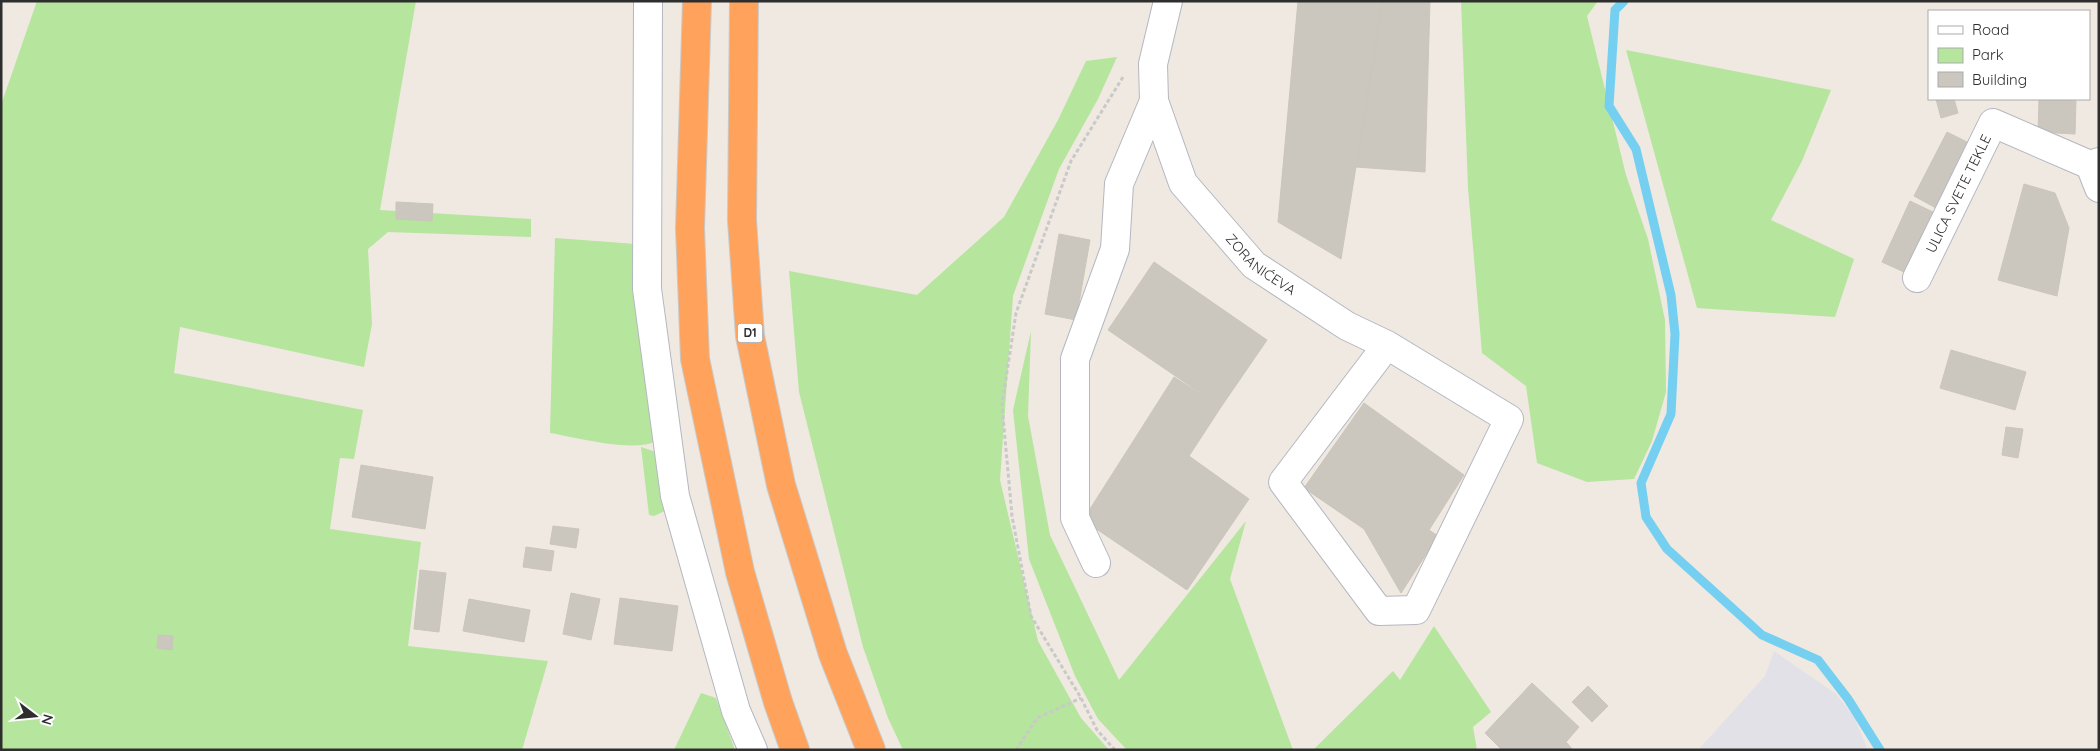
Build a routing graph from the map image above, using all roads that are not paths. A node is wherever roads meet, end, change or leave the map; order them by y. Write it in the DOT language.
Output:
graph roads {
  1 [pos="648,1"];
  2 [pos="697,1"];
  3 [pos="744,1"];
  4 [pos="1166,6"];
  5 [pos="1154,101"];
  6 [pos="2096,172"];
  7 [pos="1917,278"];
  8 [pos="1387,345"];
  9 [pos="1096,563"];
  10 [pos="752,750"];
  11 [pos="795,750"];
  12 [pos="871,750"];
  1 -- 10 [label="street"];
  2 -- 11 [label="highway"];
  3 -- 12 [label="highway, D1"];
  4 -- 5 [label="street, ZORANIĆEVA"];
  5 -- 8 [label="street, ZORANIĆEVA"];
  5 -- 9 [label="street"];
  6 -- 7 [label="street, ULICA SVETE TEKLE"];
  8 -- 8 [label="street, ZORANIĆEVA"];
}
